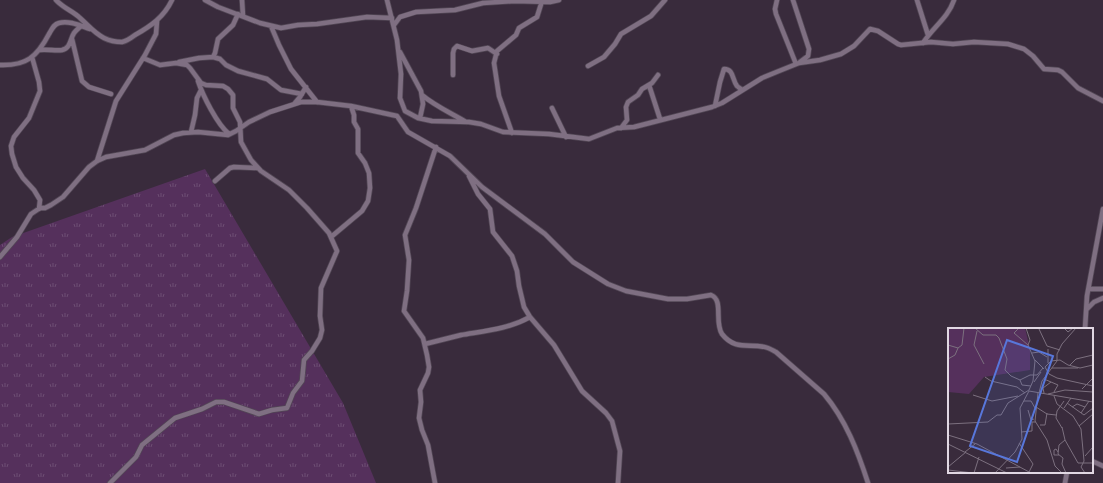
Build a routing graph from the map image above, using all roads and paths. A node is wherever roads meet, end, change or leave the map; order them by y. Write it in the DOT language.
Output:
graph roads {
  1 [pos="56,0"];
  2 [pos="172,0"];
  3 [pos="205,0"];
  4 [pos="242,0"];
  5 [pos="387,0"];
  6 [pos="559,0"];
  7 [pos="665,0"];
  8 [pos="777,0"];
  9 [pos="793,0"];
  10 [pos="917,0"];
  11 [pos="954,0"];
  12 [pos="526,1"];
  13 [pos="542,1"];
  14 [pos="240,15"];
  15 [pos="392,18"];
  16 [pos="157,22"];
  17 [pos="394,24"];
  18 [pos="81,26"];
  19 [pos="271,26"];
  20 [pos="91,29"];
  21 [pos="928,36"];
  22 [pos="72,39"];
  23 [pos="923,43"];
  24 [pos="398,48"];
  25 [pos="39,50"];
  26 [pos="497,54"];
  27 [pos="32,57"];
  28 [pos="214,57"];
  29 [pos="143,58"];
  30 [pos="176,63"];
  31 [pos="798,64"];
  32 [pos="0,65"];
  33 [pos="588,66"];
  34 [pos="453,75"];
  35 [pos="658,75"];
  36 [pos="197,79"];
  37 [pos="649,84"];
  38 [pos="306,87"];
  39 [pos="201,90"];
  40 [pos="742,90"];
  41 [pos="111,94"];
  42 [pos="302,94"];
  43 [pos="422,95"];
  44 [pos="1103,101"];
  45 [pos="317,102"];
  46 [pos="295,103"];
  47 [pos="351,106"];
  48 [pos="715,106"];
  49 [pos="552,108"];
  50 [pos="420,118"];
  51 [pos="660,119"];
  52 [pos="467,122"];
  53 [pos="621,128"];
  54 [pos="240,129"];
  55 [pos="191,132"];
  56 [pos="512,133"];
  57 [pos="229,134"];
  58 [pos="566,137"];
  59 [pos="436,147"];
  60 [pos="97,161"];
  61 [pos="257,168"];
  62 [pos="467,173"];
  63 [pos="215,181"];
  64 [pos="39,209"];
  65 [pos="1103,209"];
  66 [pos="331,237"];
  67 [pos="1103,240"];
  68 [pos="1097,243"];
  69 [pos="0,257"];
  70 [pos="1089,289"];
  71 [pos="1103,289"];
  72 [pos="1103,298"];
  73 [pos="1087,309"];
  74 [pos="530,317"];
  75 [pos="1085,328"];
  76 [pos="425,344"];
  77 [pos="1093,461"];
  78 [pos="1103,466"];
  79 [pos="1067,473"];
  80 [pos="110,483"];
  81 [pos="435,483"];
  82 [pos="618,483"];
  83 [pos="868,483"];
  84 [pos="1065,483"];
  1 -- 20 [label="street"];
  2 -- 16 [label="street"];
  3 -- 14 [label="street"];
  4 -- 14 [label="street"];
  5 -- 15 [label="street"];
  6 -- 13 [label="street"];
  7 -- 33 [label="street"];
  8 -- 31 [label="street"];
  9 -- 31 [label="street"];
  10 -- 21 [label="street"];
  11 -- 21 [label="street"];
  12 -- 13 [label="street"];
  12 -- 17 [label="street"];
  13 -- 26 [label="street"];
  14 -- 19 [label="street"];
  14 -- 28 [label="street"];
  15 -- 17 [label="street"];
  15 -- 19 [label="street"];
  16 -- 20 [label="street"];
  16 -- 29 [label="street"];
  17 -- 24 [label="street"];
  18 -- 20 [label="street"];
  18 -- 22 [label="street"];
  18 -- 25 [label="street"];
  19 -- 38 [label="street"];
  21 -- 23 [label="street"];
  22 -- 25 [label="street"];
  22 -- 41 [label="street"];
  23 -- 31 [label="street"];
  23 -- 44 [label="street"];
  24 -- 43 [label="street"];
  24 -- 50 [label="street"];
  25 -- 27 [label="street"];
  26 -- 34 [label="street"];
  26 -- 56 [label="street"];
  27 -- 32 [label="street"];
  27 -- 64 [label="street"];
  28 -- 30 [label="street"];
  28 -- 42 [label="street"];
  29 -- 30 [label="street"];
  29 -- 60 [label="street"];
  30 -- 36 [label="street"];
  31 -- 40 [label="street"];
  35 -- 37 [label="street"];
  36 -- 39 [label="street"];
  36 -- 54 [label="street"];
  37 -- 51 [label="street"];
  37 -- 53 [label="street"];
  38 -- 42 [label="street"];
  38 -- 45 [label="street"];
  39 -- 55 [label="street"];
  39 -- 57 [label="street"];
  40 -- 48 [label="street"];
  40 -- 48 [label="street"];
  42 -- 46 [label="street"];
  43 -- 50 [label="street"];
  43 -- 52 [label="street"];
  45 -- 46 [label="street"];
  45 -- 47 [label="street"];
  46 -- 54 [label="street"];
  47 -- 59 [label="street"];
  47 -- 66 [label="street"];
  48 -- 51 [label="street"];
  49 -- 58 [label="street"];
  50 -- 52 [label="street"];
  51 -- 53 [label="street"];
  52 -- 56 [label="street"];
  53 -- 58 [label="street"];
  54 -- 57 [label="street"];
  54 -- 61 [label="street"];
  55 -- 57 [label="street"];
  55 -- 60 [label="street"];
  56 -- 58 [label="street"];
  59 -- 62 [label="street"];
  59 -- 76 [label="street"];
  60 -- 64 [label="street"];
  61 -- 63 [label="street"];
  61 -- 66 [label="street"];
  62 -- 74 [label="street"];
  62 -- 83 [label="street"];
  64 -- 69 [label="street"];
  65 -- 68 [label="street"];
  66 -- 80 [label="street"];
  67 -- 68 [label="street"];
  68 -- 70 [label="street"];
  70 -- 71 [label="street"];
  70 -- 73 [label="street"];
  72 -- 73 [label="street"];
  73 -- 75 [label="street"];
  74 -- 76 [label="street"];
  74 -- 82 [label="street"];
  76 -- 81 [label="street"];
  77 -- 78 [label="street"];
  79 -- 84 [label="street"];
}
